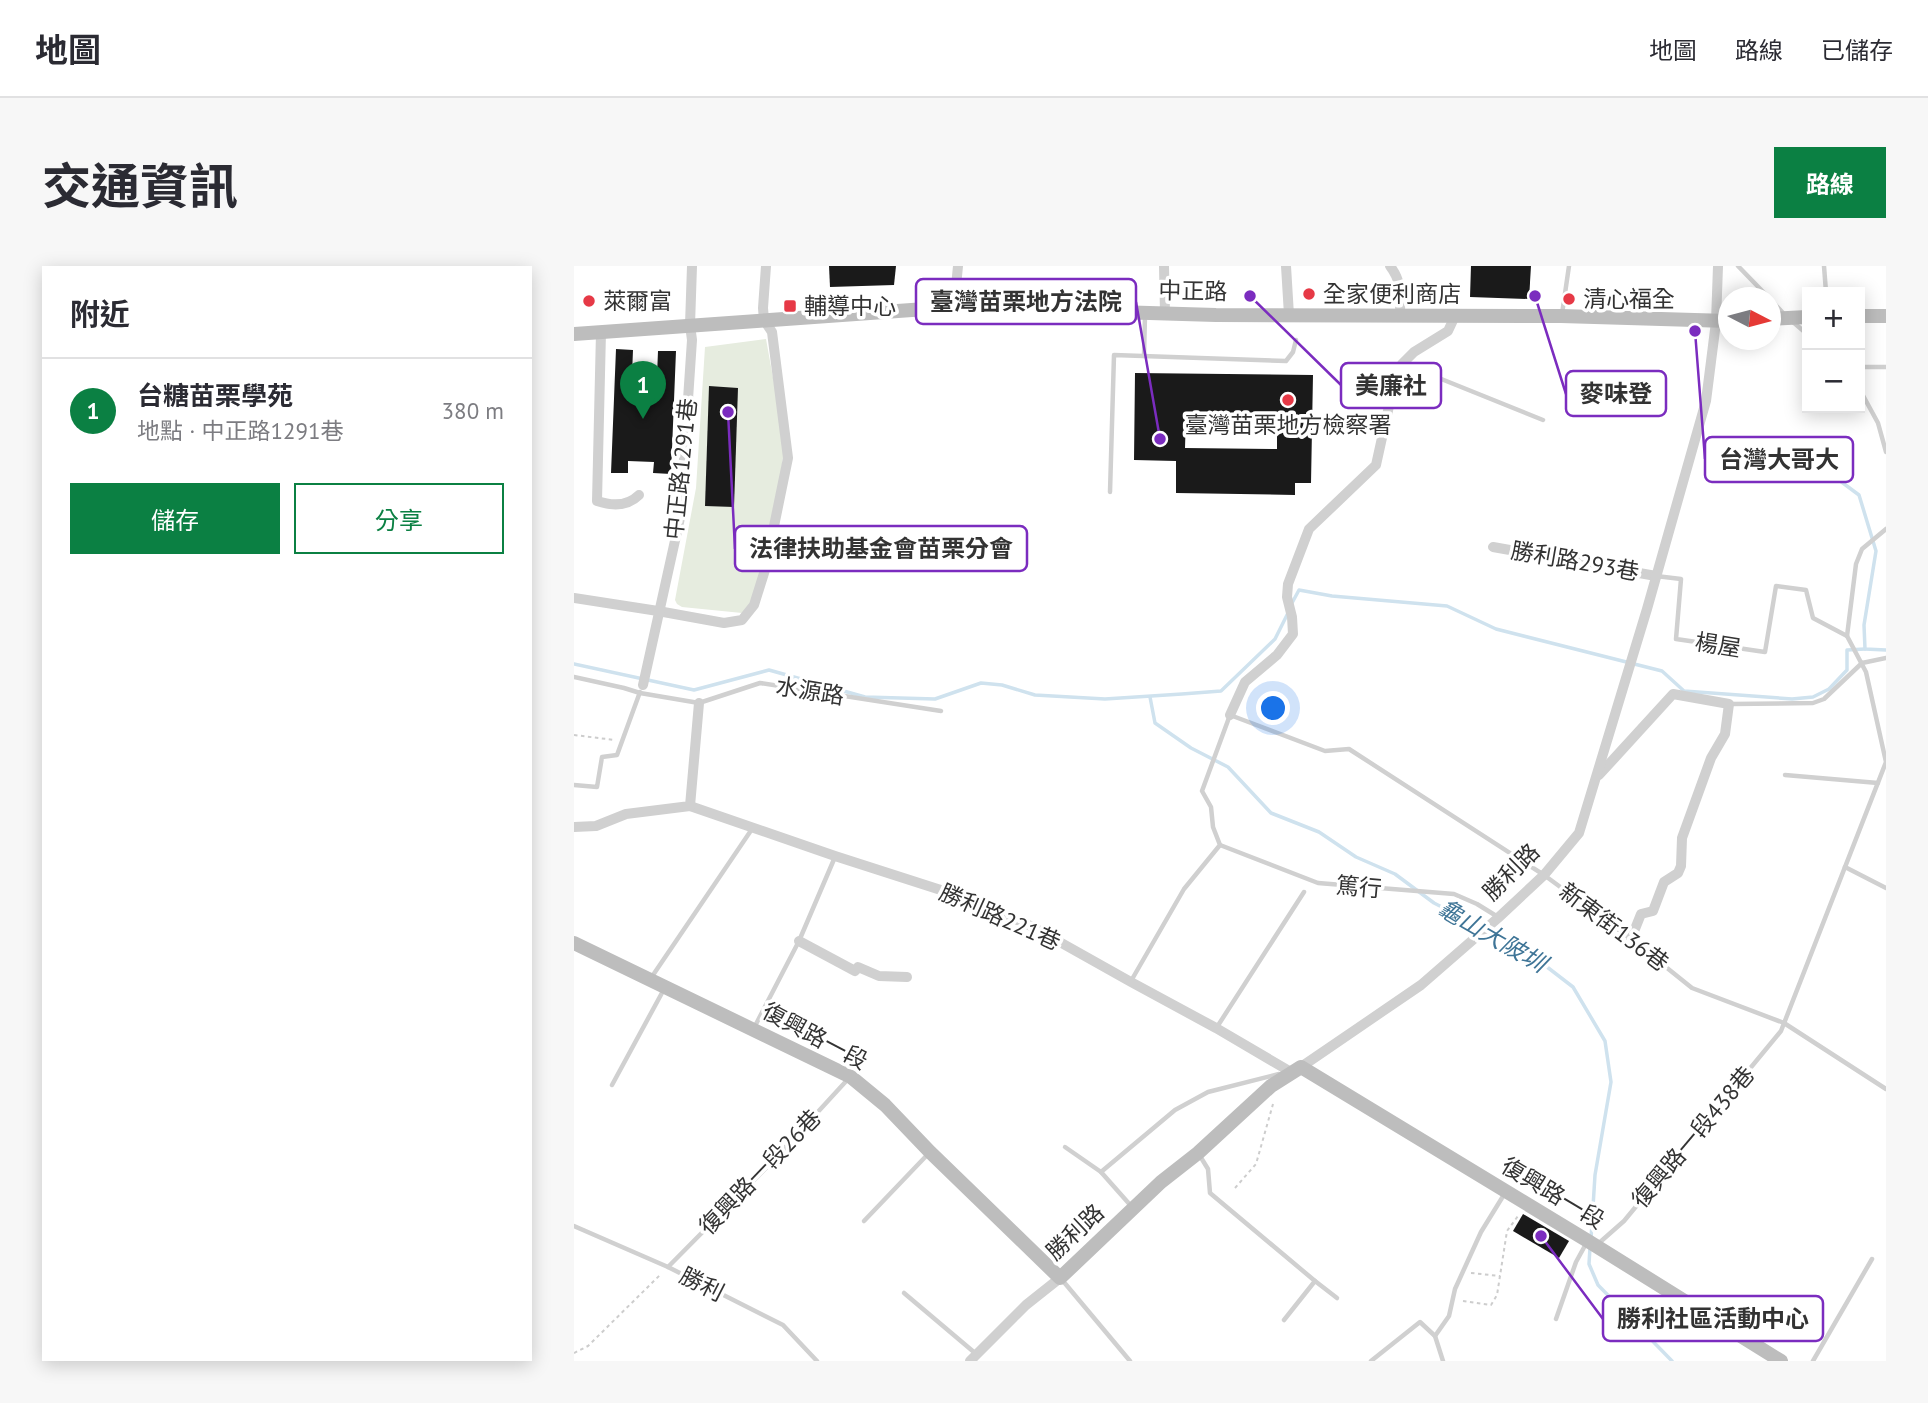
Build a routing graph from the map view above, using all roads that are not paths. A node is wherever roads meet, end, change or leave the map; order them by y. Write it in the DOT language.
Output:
graph roads {
  1 [pos="692,266"];
  2 [pos="766,266"];
  3 [pos="958,266"];
  4 [pos="1164,266"];
  5 [pos="1286,266"];
  6 [pos="1390,266"];
  7 [pos="1569,266"];
  8 [pos="1718,266"];
  9 [pos="1738,266"];
  10 [pos="1824,266"];
  11 [pos="1720,287"];
  12 [pos="1759,287"];
  13 [pos="1826,287"];
  14 [pos="954,307"];
  15 [pos="1781,310"];
  16 [pos="1145,313"];
  17 [pos="1165,313"];
  18 [pos="1289,315"];
  19 [pos="1400,316"];
  20 [pos="1455,316"];
  21 [pos="1561,316"];
  22 [pos="1865,316"];
  23 [pos="1886,316"];
  24 [pos="1802,317"];
  25 [pos="1781,318"];
  26 [pos="1788,318"];
  27 [pos="764,320"];
  28 [pos="1718,321"];
  29 [pos="690,326"];
  30 [pos="1802,330"];
  31 [pos="601,332"];
  32 [pos="574,334"];
  33 [pos="1296,340"];
  34 [pos="1718,341"];
  35 [pos="1144,356"];
  36 [pos="1402,363"];
  37 [pos="1865,367"];
  38 [pos="1886,367"];
  39 [pos="1865,399"];
  40 [pos="1542,420"];
  41 [pos="1886,452"];
  42 [pos="1110,492"];
  43 [pos="639,495"];
  44 [pos="1885,530"];
  45 [pos="1493,547"];
  46 [pos="1656,576"];
  47 [pos="574,598"];
  48 [pos="659,611"];
  49 [pos="1847,636"];
  50 [pos="1886,659"];
  51 [pos="1862,663"];
  52 [pos="574,677"];
  53 [pos="641,689"];
  54 [pos="699,703"];
  55 [pos="1729,704"];
  56 [pos="941,711"];
  57 [pos="1230,715"];
  58 [pos="1785,775"];
  59 [pos="1596,779"];
  60 [pos="1878,783"];
  61 [pos="574,785"];
  62 [pos="690,806"];
  63 [pos="574,827"];
  64 [pos="753,828"];
  65 [pos="1220,845"];
  66 [pos="835,856"];
  67 [pos="1845,867"];
  68 [pos="1544,875"];
  69 [pos="1886,888"];
  70 [pos="1304,892"];
  71 [pos="1498,918"];
  72 [pos="1631,939"];
  73 [pos="799,941"];
  74 [pos="574,943"];
  75 [pos="908,977"];
  76 [pos="650,979"];
  77 [pos="1131,982"];
  78 [pos="666,986"];
  79 [pos="1784,1023"];
  80 [pos="1216,1028"];
  81 [pos="753,1030"];
  82 [pos="1296,1070"];
  83 [pos="851,1077"];
  84 [pos="612,1085"];
  85 [pos="1886,1089"];
  86 [pos="1065,1147"];
  87 [pos="929,1152"];
  88 [pos="1198,1153"];
  89 [pos="1101,1172"];
  90 [pos="1506,1191"];
  91 [pos="1133,1208"];
  92 [pos="864,1221"];
  93 [pos="574,1226"];
  94 [pos="1592,1243"];
  95 [pos="1872,1259"];
  96 [pos="668,1267"];
  97 [pos="1060,1278"];
  98 [pos="1315,1281"];
  99 [pos="904,1293"];
  100 [pos="1337,1298"];
  101 [pos="1556,1319"];
  102 [pos="1283,1320"];
  103 [pos="1435,1336"];
  104 [pos="973,1358"];
  105 [pos="817,1361"];
  106 [pos="1130,1361"];
  107 [pos="1371,1361"];
  108 [pos="1443,1361"];
  109 [pos="1781,1361"];
  110 [pos="1813,1361"];
  1 -- 29 [label="street, 中正路1291巷"];
  2 -- 27 [label="street"];
  3 -- 14 [label="street"];
  4 -- 17 [label="street"];
  5 -- 18 [label="street"];
  6 -- 19 [label="street"];
  7 -- 21 [label="lane"];
  8 -- 11 [label="street, 勝利路"];
  9 -- 12 [label="lane"];
  10 -- 13 [label="lane"];
  14 -- 16 [label="street, 中正路"];
  14 -- 27 [label="street, 中正路"];
  15 -- 26 [label="lane"];
  16 -- 17 [label="street, 中正路"];
  16 -- 35 [label="lane"];
  17 -- 18 [label="street, 中正路"];
  18 -- 19 [label="street, 中正路"];
  19 -- 20 [label="street, 中正路"];
  20 -- 21 [label="street, 中正路"];
  20 -- 36 [label="street"];
  21 -- 28 [label="street, 中正路"];
  22 -- 23 [label="street"];
  24 -- 26 [label="street"];
  25 -- 26 [label="street"];
  26 -- 30 [label="lane"];
  27 -- 29 [label="street, 中正路"];
  27 -- 48 [label="street"];
  29 -- 31 [label="street, 中正路"];
  29 -- 48 [label="street, 中正路1291巷"];
  31 -- 32 [label="street, 中正路"];
  31 -- 43 [label="street"];
  33 -- 35 [label="lane"];
  34 -- 46 [label="street, 勝利路"];
  35 -- 42 [label="lane"];
  36 -- 40 [label="lane"];
  36 -- 57 [label="street"];
  37 -- 38 [label="lane"];
  39 -- 41 [label="lane"];
  44 -- 49 [label="lane"];
  45 -- 46 [label="street, 勝利路293巷"];
  46 -- 49 [label="lane, 楊屋"];
  46 -- 59 [label="street, 勝利路"];
  47 -- 48 [label="street"];
  48 -- 53 [label="street"];
  49 -- 51 [label="lane, 復興路一段438巷"];
  50 -- 51 [label="lane"];
  51 -- 55 [label="lane"];
  51 -- 60 [label="lane, 復興路一段438巷"];
  52 -- 53 [label="lane, 水源路"];
  53 -- 54 [label="lane, 水源路"];
  53 -- 61 [label="lane"];
  54 -- 56 [label="lane, 水源路"];
  54 -- 62 [label="street"];
  55 -- 59 [label="street"];
  55 -- 72 [label="street"];
  57 -- 65 [label="lane"];
  57 -- 68 [label="lane, 新東街136巷"];
  58 -- 60 [label="lane"];
  59 -- 68 [label="street, 勝利路"];
  60 -- 67 [label="lane, 復興路一段438巷"];
  62 -- 63 [label="street"];
  62 -- 64 [label="street, 勝利路221巷"];
  64 -- 66 [label="street, 勝利路221巷"];
  64 -- 76 [label="lane"];
  65 -- 71 [label="lane, 篤行"];
  65 -- 77 [label="lane"];
  66 -- 73 [label="lane"];
  66 -- 77 [label="street, 勝利路221巷"];
  67 -- 69 [label="lane"];
  67 -- 79 [label="lane, 復興路一段438巷"];
  68 -- 71 [label="street, 勝利路"];
  68 -- 72 [label="lane, 新東街136巷"];
  70 -- 80 [label="lane"];
  71 -- 82 [label="street, 勝利路"];
  72 -- 79 [label="lane, 新東街136巷"];
  73 -- 75 [label="street"];
  73 -- 81 [label="lane"];
  74 -- 76 [label="street, 復興路一段"];
  76 -- 78 [label="street, 復興路一段"];
  77 -- 80 [label="street, 勝利路221巷"];
  78 -- 81 [label="street, 復興路一段"];
  78 -- 84 [label="lane"];
  79 -- 85 [label="lane, 新東街136巷"];
  79 -- 94 [label="lane, 復興路一段438巷"];
  80 -- 82 [label="street, 勝利路221巷"];
  81 -- 83 [label="street, 復興路一段"];
  82 -- 88 [label="street, 勝利路"];
  82 -- 89 [label="lane"];
  82 -- 90 [label="street, 復興路一段"];
  83 -- 87 [label="street, 復興路一段"];
  83 -- 96 [label="lane, 復興路一段26巷"];
  86 -- 89 [label="lane"];
  87 -- 92 [label="lane"];
  87 -- 97 [label="street, 復興路一段"];
  88 -- 91 [label="street, 勝利路"];
  88 -- 98 [label="lane"];
  89 -- 91 [label="lane"];
  90 -- 94 [label="street, 復興路一段"];
  90 -- 103 [label="lane"];
  91 -- 97 [label="street, 勝利路"];
  93 -- 96 [label="lane, 勝利"];
  94 -- 101 [label="lane"];
  94 -- 109 [label="street, 復興路一段"];
  95 -- 110 [label="lane"];
  96 -- 105 [label="lane, 勝利"];
  97 -- 104 [label="street, 勝利路"];
  97 -- 106 [label="lane"];
  98 -- 100 [label="lane"];
  98 -- 102 [label="lane"];
  99 -- 104 [label="lane"];
  103 -- 107 [label="lane"];
  103 -- 108 [label="lane"];
}
